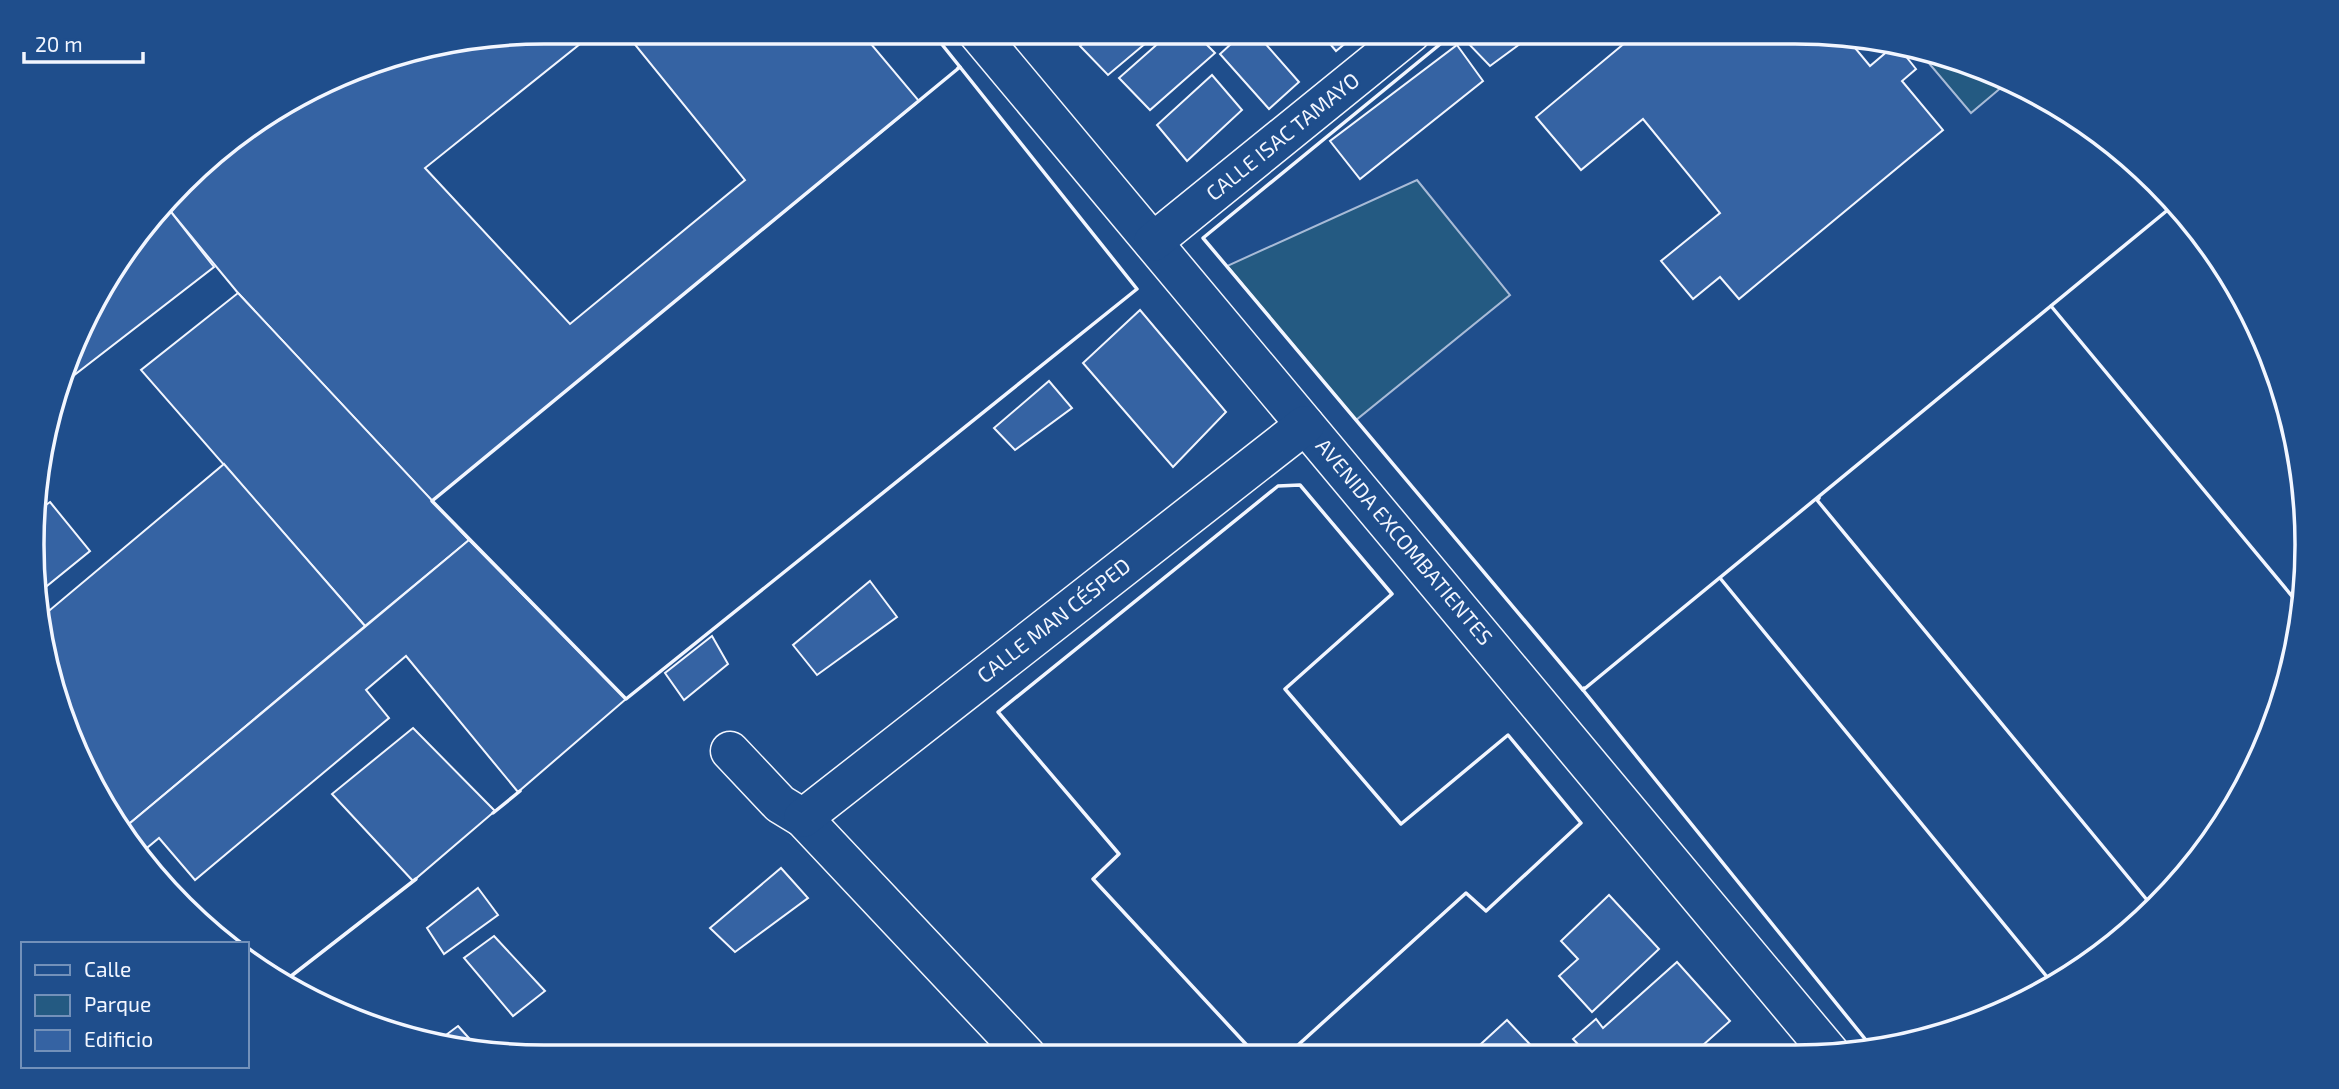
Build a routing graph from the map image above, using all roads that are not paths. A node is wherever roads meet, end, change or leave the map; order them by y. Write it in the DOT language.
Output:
graph roads {
  1 [pos="987,44"];
  2 [pos="1397,44"];
  3 [pos="1153,242"];
  4 [pos="1305,425"];
  5 [pos="730,751"];
  6 [pos="803,818"];
  7 [pos="1823,1044"];
  8 [pos="1017,1045"];
  1 -- 3 [label="street, AVENIDA EXCOMBATIENTES"];
  2 -- 3 [label="street, CALLE ISAC TAMAYO"];
  3 -- 4 [label="street, AVENIDA EXCOMBATIENTES"];
  4 -- 6 [label="street, CALLE MAN CÉSPED"];
  4 -- 7 [label="street, AVENIDA EXCOMBATIENTES"];
  5 -- 6 [label="street"];
  6 -- 8 [label="street"];
}
